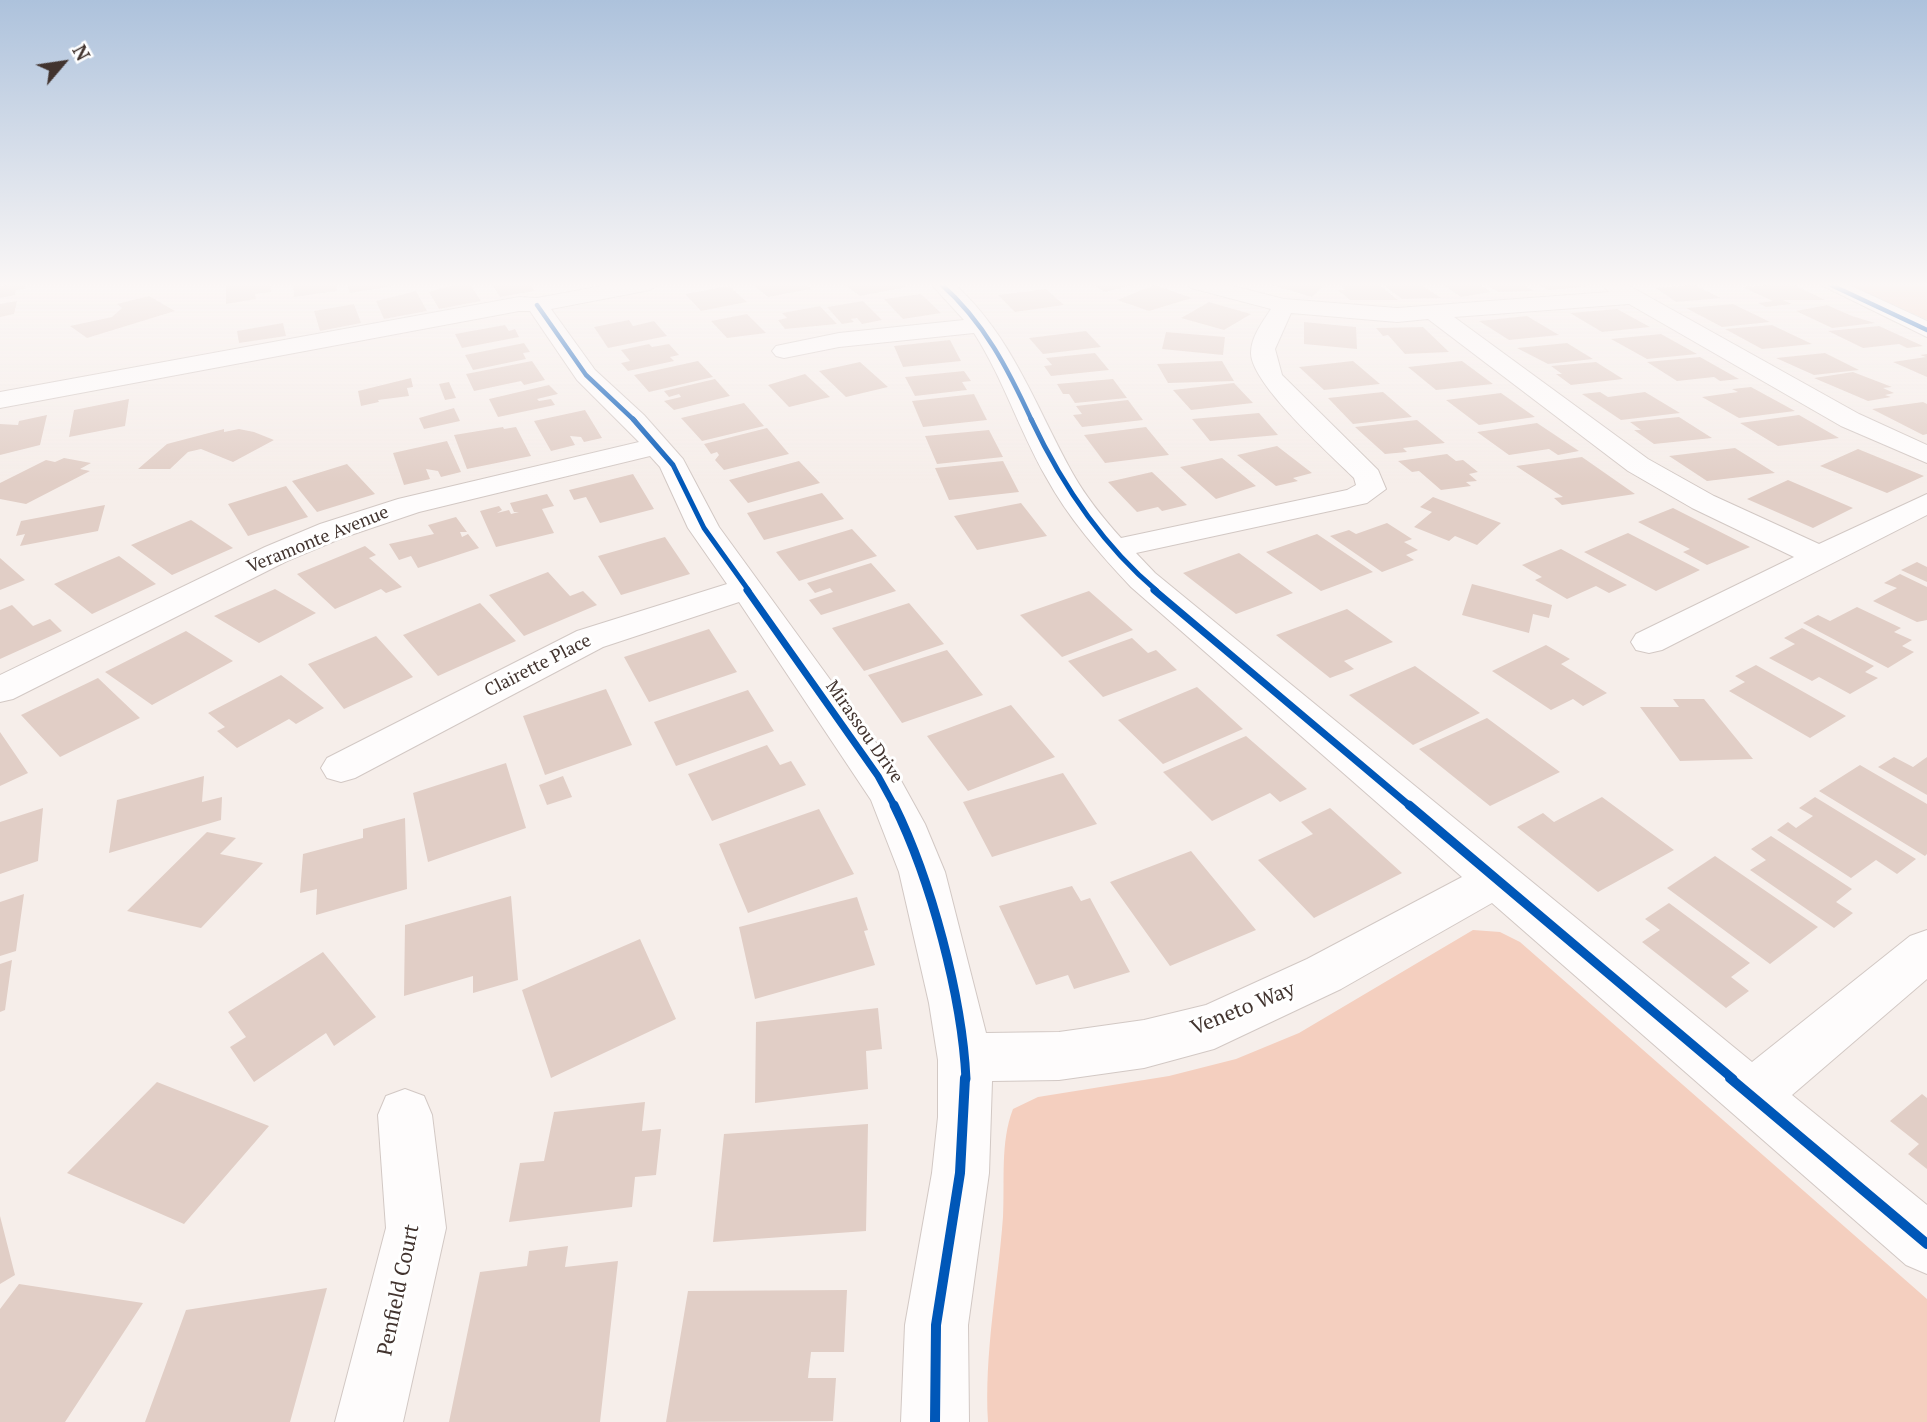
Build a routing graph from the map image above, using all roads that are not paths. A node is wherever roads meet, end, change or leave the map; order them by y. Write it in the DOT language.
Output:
graph roads {
  1 [pos="268,350"];
  2 [pos="317,350"];
  3 [pos="569,350"];
  4 [pos="787,350"];
  5 [pos="993,350"];
  6 [pos="1263,350"];
  7 [pos="1484,350"];
  8 [pos="1728,350"];
  9 [pos="784,351"];
  10 [pos="0,400"];
  11 [pos="0,409"];
  12 [pos="657,446"];
  13 [pos="1927,455"];
  14 [pos="1927,503"];
  15 [pos="1112,549"];
  16 [pos="1820,557"];
  17 [pos="746,589"];
  18 [pos="1649,642"];
  19 [pos="0,690"];
  20 [pos="341,768"];
  21 [pos="1497,879"];
  22 [pos="1927,950"];
  23 [pos="964,1057"];
  24 [pos="1751,1096"];
  25 [pos="405,1115"];
  26 [pos="1927,1244"];
  27 [pos="369,1422"];
  28 [pos="935,1422"];
  1 -- 10 [label="street"];
  2 -- 11 [label="street"];
  3 -- 12 [label="street, Mirassou Drive"];
  4 -- 9 [label="street"];
  5 -- 15 [label="street"];
  6 -- 15 [label="street"];
  7 -- 16 [label="street"];
  8 -- 13 [label="street"];
  12 -- 17 [label="street, Mirassou Drive"];
  12 -- 19 [label="street, Veramonte Avenue"];
  14 -- 16 [label="street"];
  15 -- 21 [label="street"];
  16 -- 18 [label="street"];
  17 -- 20 [label="street, Clairette Place"];
  17 -- 23 [label="street, Mirassou Drive"];
  21 -- 23 [label="street, Veneto Way"];
  21 -- 24 [label="street"];
  22 -- 24 [label="street"];
  23 -- 28 [label="street, Mirassou Drive"];
  24 -- 26 [label="street"];
  25 -- 27 [label="street, Penfield Court"];
}
